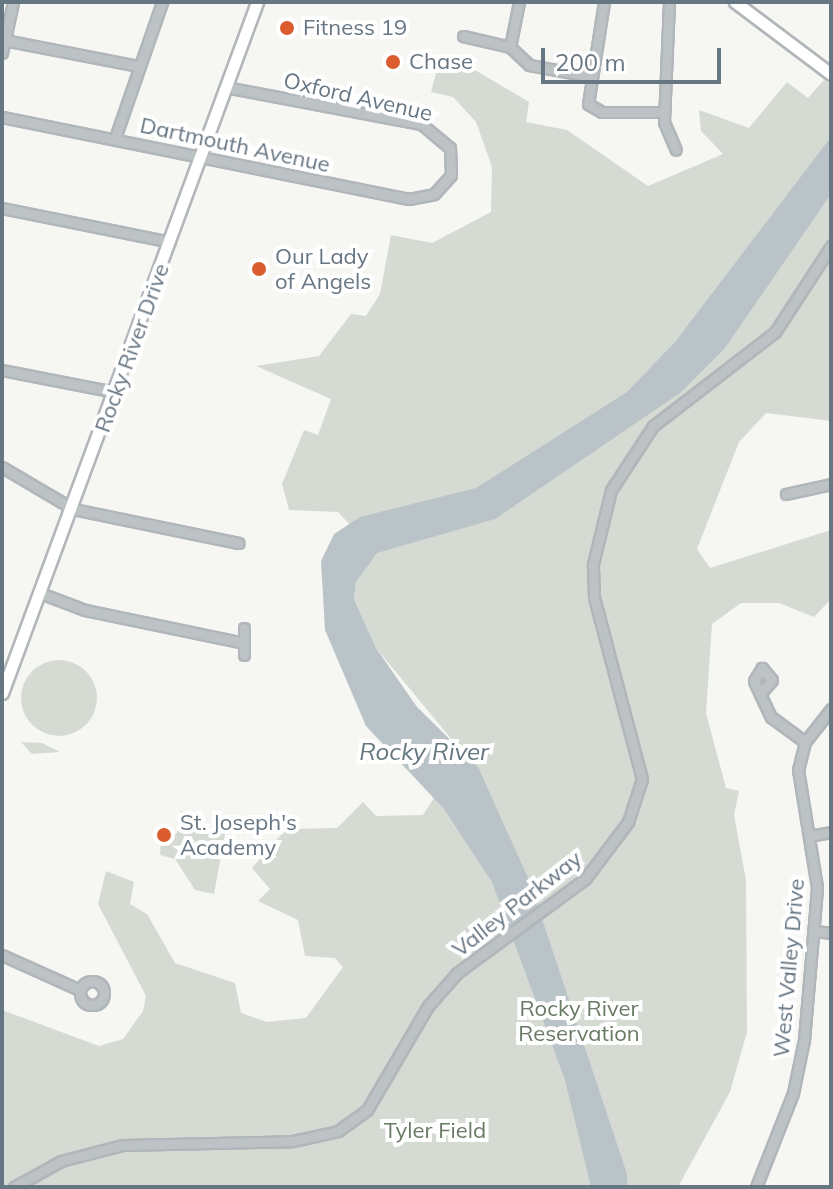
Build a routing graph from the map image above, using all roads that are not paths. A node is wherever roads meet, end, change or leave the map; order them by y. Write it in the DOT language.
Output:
graph roads {
  1 [pos="13,2"];
  2 [pos="162,2"];
  3 [pos="257,2"];
  4 [pos="519,2"];
  5 [pos="604,2"];
  6 [pos="669,2"];
  7 [pos="735,2"];
  8 [pos="463,36"];
  9 [pos="4,40"];
  10 [pos="510,47"];
  11 [pos="2,53"];
  12 [pos="138,66"];
  13 [pos="831,74"];
  14 [pos="589,76"];
  15 [pos="226,87"];
  16 [pos="664,112"];
  17 [pos="2,117"];
  18 [pos="115,138"];
  19 [pos="676,150"];
  20 [pos="201,157"];
  21 [pos="451,175"];
  22 [pos="2,208"];
  23 [pos="170,242"];
  24 [pos="831,246"];
  25 [pos="2,370"];
  26 [pos="115,392"];
  27 [pos="2,467"];
  28 [pos="831,484"];
  29 [pos="786,494"];
  30 [pos="73,509"];
  31 [pos="239,543"];
  32 [pos="40,593"];
  33 [pos="244,628"];
  34 [pos="244,643"];
  35 [pos="244,655"];
  36 [pos="2,693"];
  37 [pos="760,694"];
  38 [pos="831,709"];
  39 [pos="805,742"];
  40 [pos="831,832"];
  41 [pos="809,836"];
  42 [pos="815,931"];
  43 [pos="831,933"];
  44 [pos="2,955"];
  45 [pos="80,990"];
  46 [pos="14,1187"];
  47 [pos="756,1187"];
  1 -- 9 [label="street"];
  2 -- 12 [label="street"];
  3 -- 15 [label="main road, Rocky River Drive"];
  4 -- 10 [label="street"];
  5 -- 14 [label="street"];
  6 -- 16 [label="street"];
  7 -- 13 [label="main road"];
  8 -- 10 [label="street"];
  9 -- 11 [label="street"];
  9 -- 12 [label="street"];
  10 -- 14 [label="street"];
  12 -- 18 [label="street"];
  14 -- 16 [label="street"];
  15 -- 20 [label="main road, Rocky River Drive"];
  15 -- 21 [label="street, Oxford Avenue"];
  16 -- 19 [label="street"];
  17 -- 18 [label="street, Dartmouth Avenue"];
  18 -- 20 [label="street, Dartmouth Avenue"];
  20 -- 21 [label="street, Dartmouth Avenue"];
  20 -- 23 [label="main road, Rocky River Drive"];
  22 -- 23 [label="street"];
  23 -- 26 [label="main road, Rocky River Drive"];
  24 -- 46 [label="street, Valley Parkway"];
  25 -- 26 [label="street"];
  26 -- 30 [label="main road, Rocky River Drive"];
  27 -- 30 [label="street"];
  28 -- 29 [label="street"];
  30 -- 31 [label="street"];
  30 -- 32 [label="main road, Rocky River Drive"];
  32 -- 34 [label="street"];
  32 -- 36 [label="main road, Rocky River Drive"];
  33 -- 34 [label="street"];
  34 -- 35 [label="street"];
  37 -- 39 [label="street"];
  38 -- 39 [label="street, West Valley Drive"];
  39 -- 41 [label="street, West Valley Drive"];
  40 -- 41 [label="street"];
  41 -- 42 [label="street, West Valley Drive"];
  42 -- 43 [label="street"];
  42 -- 47 [label="street, West Valley Drive"];
  44 -- 45 [label="street"];
}
